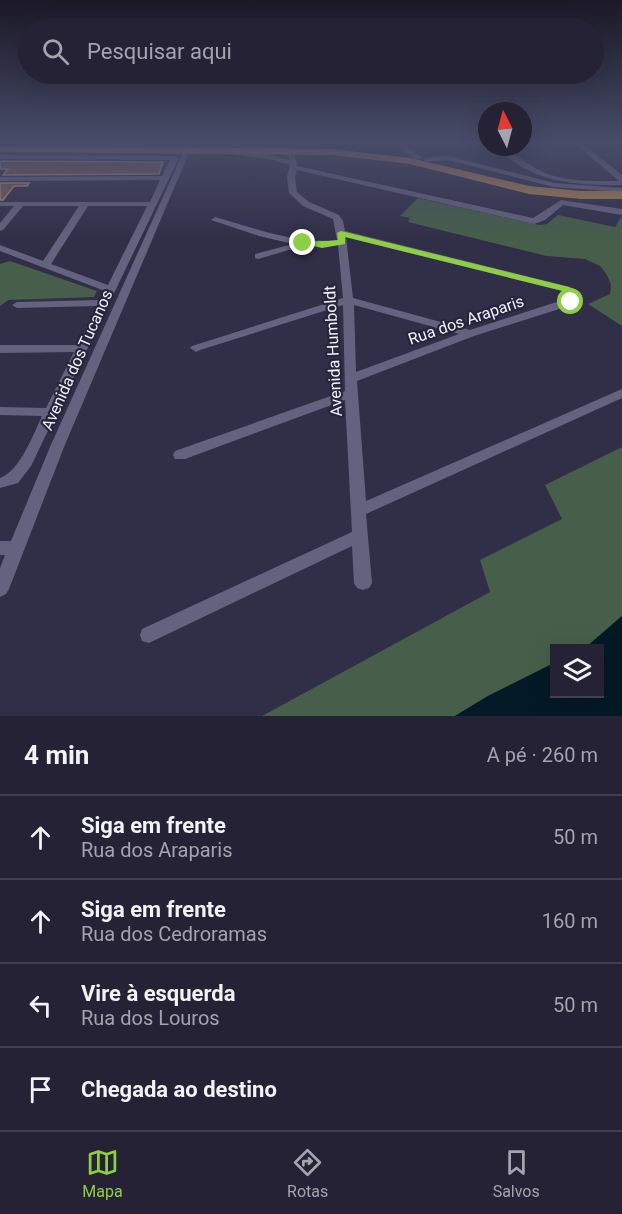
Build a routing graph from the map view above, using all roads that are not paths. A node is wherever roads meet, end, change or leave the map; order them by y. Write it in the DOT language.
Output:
graph roads {
  1 [pos="167,174"];
  2 [pos="177,174"];
  3 [pos="291,174"];
  4 [pos="358,174"];
  5 [pos="468,174"];
  6 [pos="487,174"];
  7 [pos="540,174"];
  8 [pos="165,178"];
  9 [pos="0,179"];
  10 [pos="622,181"];
  11 [pos="622,190"];
  12 [pos="622,195"];
  13 [pos="0,204"];
  14 [pos="21,204"];
  15 [pos="85,204"];
  16 [pos="151,204"];
  17 [pos="622,212"];
  18 [pos="215,220"];
  19 [pos="0,228"];
  20 [pos="341,238"];
  21 [pos="303,243"];
  22 [pos="0,248"];
  23 [pos="258,256"];
  24 [pos="45,265"];
  25 [pos="110,289"];
  26 [pos="348,300"];
  27 [pos="103,303"];
  28 [pos="17,305"];
  29 [pos="470,334"];
  30 [pos="81,348"];
  31 [pos="196,348"];
  32 [pos="0,349"];
  33 [pos="352,378"];
  34 [pos="351,393"];
  35 [pos="622,393"];
  36 [pos="0,411"];
  37 [pos="49,412"];
  38 [pos="180,455"];
  39 [pos="7,481"];
  40 [pos="360,510"];
  41 [pos="360,535"];
  42 [pos="0,548"];
  43 [pos="17,548"];
  44 [pos="363,583"];
  45 [pos="0,589"];
  46 [pos="149,634"];
  1 -- 8 [label="street"];
  2 -- 43 [label="street, Avenida dos Tucanos"];
  3 -- 20 [label="street"];
  4 -- 17 [label="street"];
  5 -- 12 [label="main road"];
  6 -- 11 [label="main road"];
  7 -- 10 [label="street"];
  8 -- 9 [label="street"];
  8 -- 16 [label="street"];
  13 -- 14 [label="street"];
  14 -- 15 [label="street"];
  14 -- 19 [label="street"];
  15 -- 16 [label="street"];
  15 -- 24 [label="street"];
  16 -- 25 [label="street"];
  18 -- 21 [label="street"];
  20 -- 21 [label="street"];
  20 -- 26 [label="street, Avenida Humboldt"];
  20 -- 29 [label="street, Rua dos Araparis"];
  21 -- 23 [label="street"];
  22 -- 24 [label="street"];
  24 -- 25 [label="street"];
  25 -- 27 [label="street"];
  26 -- 29 [label="street"];
  26 -- 31 [label="street"];
  26 -- 33 [label="street, Avenida Humboldt"];
  27 -- 28 [label="street"];
  27 -- 30 [label="street"];
  29 -- 33 [label="street, Rua dos Araparis"];
  30 -- 32 [label="street"];
  30 -- 37 [label="street"];
  33 -- 34 [label="street, Avenida Humboldt"];
  34 -- 38 [label="street"];
  34 -- 40 [label="street, Avenida Humboldt"];
  35 -- 40 [label="street"];
  36 -- 37 [label="street"];
  37 -- 39 [label="street"];
  40 -- 41 [label="street, Avenida Humboldt"];
  41 -- 44 [label="street, Avenida Humboldt"];
  41 -- 46 [label="street"];
  42 -- 43 [label="street"];
  43 -- 45 [label="street, Avenida dos Tucanos"];
}
